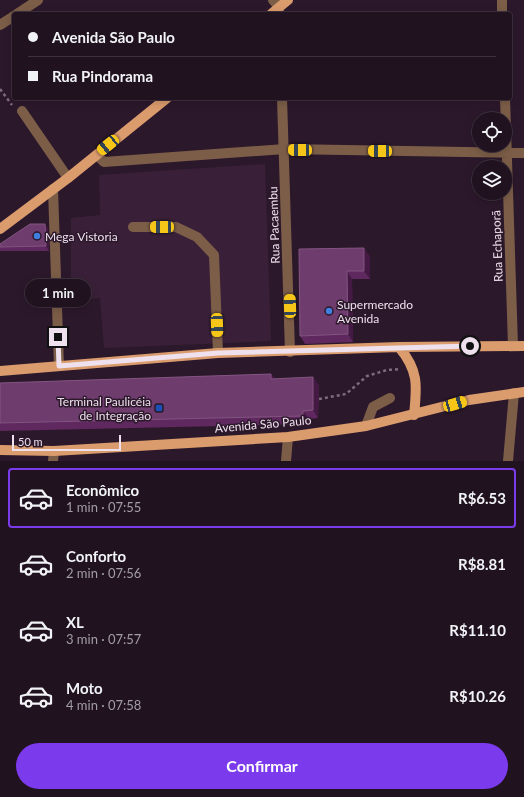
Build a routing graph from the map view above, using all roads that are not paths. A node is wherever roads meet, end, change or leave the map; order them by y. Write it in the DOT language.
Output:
graph roads {
  1 [pos="38,0"];
  2 [pos="288,0"];
  3 [pos="502,0"];
  4 [pos="277,7"];
  5 [pos="20,12"];
  6 [pos="502,12"];
  7 [pos="12,17"];
  8 [pos="0,25"];
  9 [pos="165,100"];
  10 [pos="282,100"];
  11 [pos="505,100"];
  12 [pos="22,111"];
  13 [pos="284,149"];
  14 [pos="507,153"];
  15 [pos="524,153"];
  16 [pos="97,155"];
  17 [pos="68,178"];
  18 [pos="53,189"];
  19 [pos="133,228"];
  20 [pos="0,229"];
  21 [pos="513,346"];
  22 [pos="524,346"];
  23 [pos="399,347"];
  24 [pos="290,352"];
  25 [pos="218,353"];
  26 [pos="59,366"];
  27 [pos="0,370"];
  28 [pos="519,393"];
  29 [pos="390,398"];
  30 [pos="414,415"];
  31 [pos="366,426"];
  32 [pos="288,437"];
  33 [pos="0,450"];
  34 [pos="54,450"];
  35 [pos="53,461"];
  36 [pos="286,461"];
  37 [pos="508,461"];
  1 -- 5 [label="street"];
  2 -- 4 [label="main road"];
  3 -- 6 [label="street"];
  7 -- 8 [label="street"];
  9 -- 16 [label="main road"];
  10 -- 13 [label="street, Rua Pacaembu"];
  11 -- 14 [label="street, Rua Echaporã"];
  12 -- 17 [label="street"];
  13 -- 14 [label="street"];
  13 -- 16 [label="street"];
  13 -- 24 [label="street, Rua Pacaembu"];
  14 -- 15 [label="street"];
  14 -- 21 [label="street, Rua Echaporã"];
  16 -- 17 [label="main road"];
  17 -- 18 [label="main road"];
  18 -- 20 [label="main road"];
  18 -- 26 [label="street"];
  19 -- 25 [label="street"];
  21 -- 22 [label="main road"];
  21 -- 23 [label="main road"];
  23 -- 24 [label="main road"];
  23 -- 30 [label="main road"];
  24 -- 25 [label="main road"];
  25 -- 26 [label="main road"];
  26 -- 27 [label="main road"];
  28 -- 30 [label="main road, Avenida São Paulo"];
  28 -- 37 [label="street"];
  29 -- 31 [label="street"];
  30 -- 31 [label="main road, Avenida São Paulo"];
  31 -- 32 [label="main road, Avenida São Paulo"];
  32 -- 34 [label="main road, Avenida São Paulo"];
  32 -- 36 [label="street"];
  33 -- 34 [label="main road, Avenida São Paulo"];
  34 -- 35 [label="street"];
}
